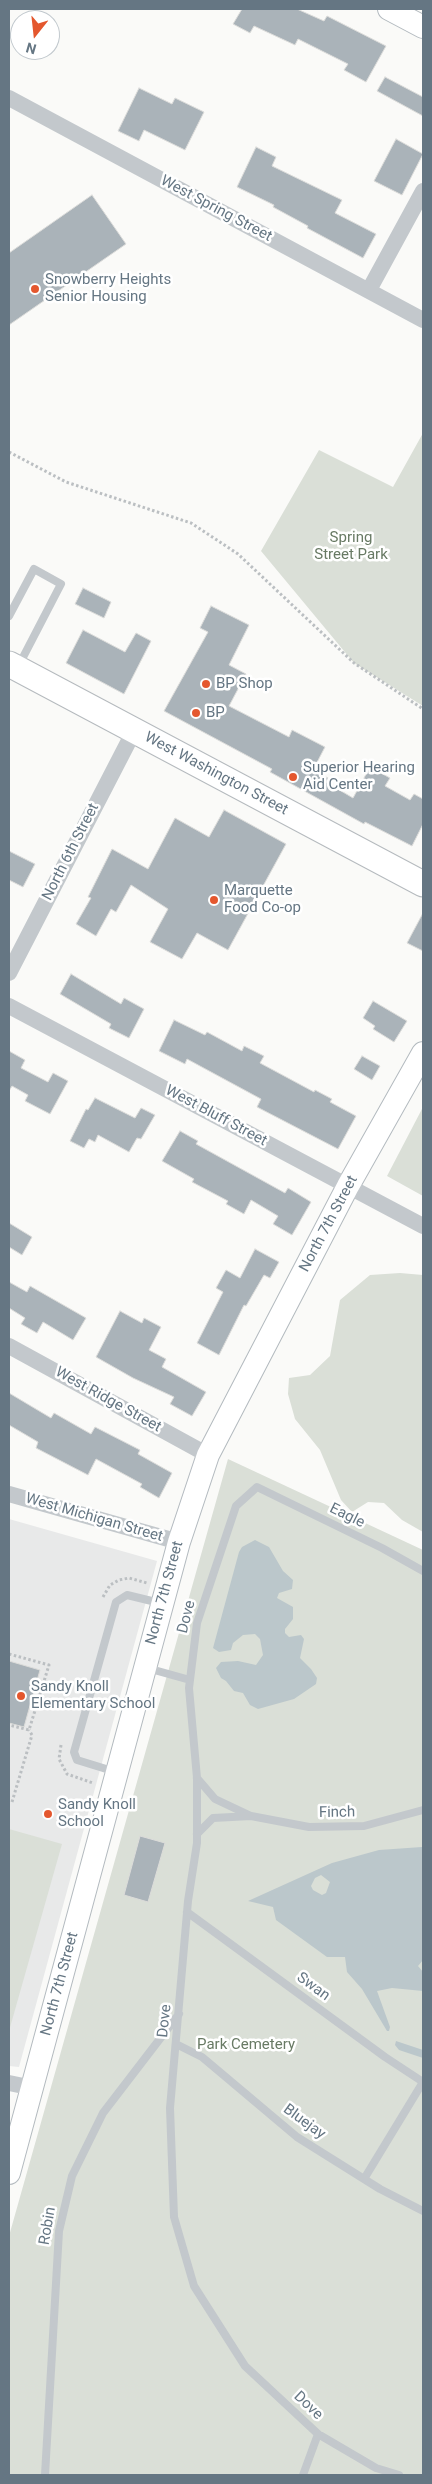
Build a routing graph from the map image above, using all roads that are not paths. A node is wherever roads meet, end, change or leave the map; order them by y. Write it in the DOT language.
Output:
graph roads {
  1 [pos="388,9"];
  2 [pos="423,27"];
  3 [pos="9,98"];
  4 [pos="423,191"];
  5 [pos="368,290"];
  6 [pos="423,320"];
  7 [pos="9,616"];
  8 [pos="13,666"];
  9 [pos="134,731"];
  10 [pos="423,884"];
  11 [pos="9,973"];
  12 [pos="9,1006"];
  13 [pos="423,1053"];
  14 [pos="348,1186"];
  15 [pos="423,1226"];
  16 [pos="9,1346"];
  17 [pos="208,1455"];
  18 [pos="257,1487"];
  19 [pos="9,1494"];
  20 [pos="179,1542"];
  21 [pos="423,1572"];
  22 [pos="162,1603"];
  23 [pos="145,1668"];
  24 [pos="190,1680"];
  25 [pos="117,1772"];
  26 [pos="197,1778"];
  27 [pos="423,1810"];
  28 [pos="251,1816"];
  29 [pos="197,1834"];
  30 [pos="187,1912"];
  31 [pos="179,2014"];
  32 [pos="176,2044"];
  33 [pos="423,2082"];
  34 [pos="9,2083"];
  35 [pos="33,2088"];
  36 [pos="9,2173"];
  37 [pos="364,2179"];
  38 [pos="423,2211"];
  39 [pos="318,2434"];
  40 [pos="45,2475"];
  41 [pos="303,2475"];
  42 [pos="399,2475"];
  1 -- 2 [label="street"];
  3 -- 5 [label="street, West Spring Street"];
  4 -- 5 [label="street"];
  5 -- 6 [label="street, West Spring Street"];
  7 -- 8 [label="lane"];
  8 -- 9 [label="main road, West Washington Street"];
  9 -- 10 [label="main road, West Washington Street"];
  9 -- 11 [label="street, North 6th Street"];
  12 -- 14 [label="street, West Bluff Street"];
  13 -- 14 [label="street, North 7th Street"];
  14 -- 15 [label="street, West Bluff Street"];
  14 -- 17 [label="street, North 7th Street"];
  16 -- 17 [label="street, West Ridge Street"];
  17 -- 20 [label="street, North 7th Street"];
  18 -- 21 [label="lane, Eagle"];
  18 -- 24 [label="lane, Dove"];
  19 -- 20 [label="street, West Michigan Street"];
  20 -- 22 [label="street, North 7th Street"];
  22 -- 23 [label="street, North 7th Street"];
  22 -- 25 [label="lane"];
  23 -- 24 [label="lane"];
  23 -- 25 [label="street, North 7th Street"];
  24 -- 26 [label="lane, Dove"];
  25 -- 35 [label="street, North 7th Street"];
  26 -- 28 [label="lane, Finch"];
  26 -- 29 [label="lane, Dove"];
  27 -- 28 [label="lane, Finch"];
  28 -- 29 [label="lane, Finch"];
  29 -- 30 [label="lane, Dove"];
  30 -- 31 [label="lane, Dove"];
  30 -- 33 [label="lane, Swan"];
  31 -- 32 [label="lane, Dove"];
  31 -- 40 [label="lane, Robin"];
  32 -- 37 [label="lane, Bluejay"];
  32 -- 39 [label="lane, Dove"];
  33 -- 37 [label="lane"];
  34 -- 35 [label="street"];
  35 -- 36 [label="street, North 7th Street"];
  37 -- 38 [label="lane, Bluejay"];
  39 -- 41 [label="lane"];
  39 -- 42 [label="lane, Dove"];
}
